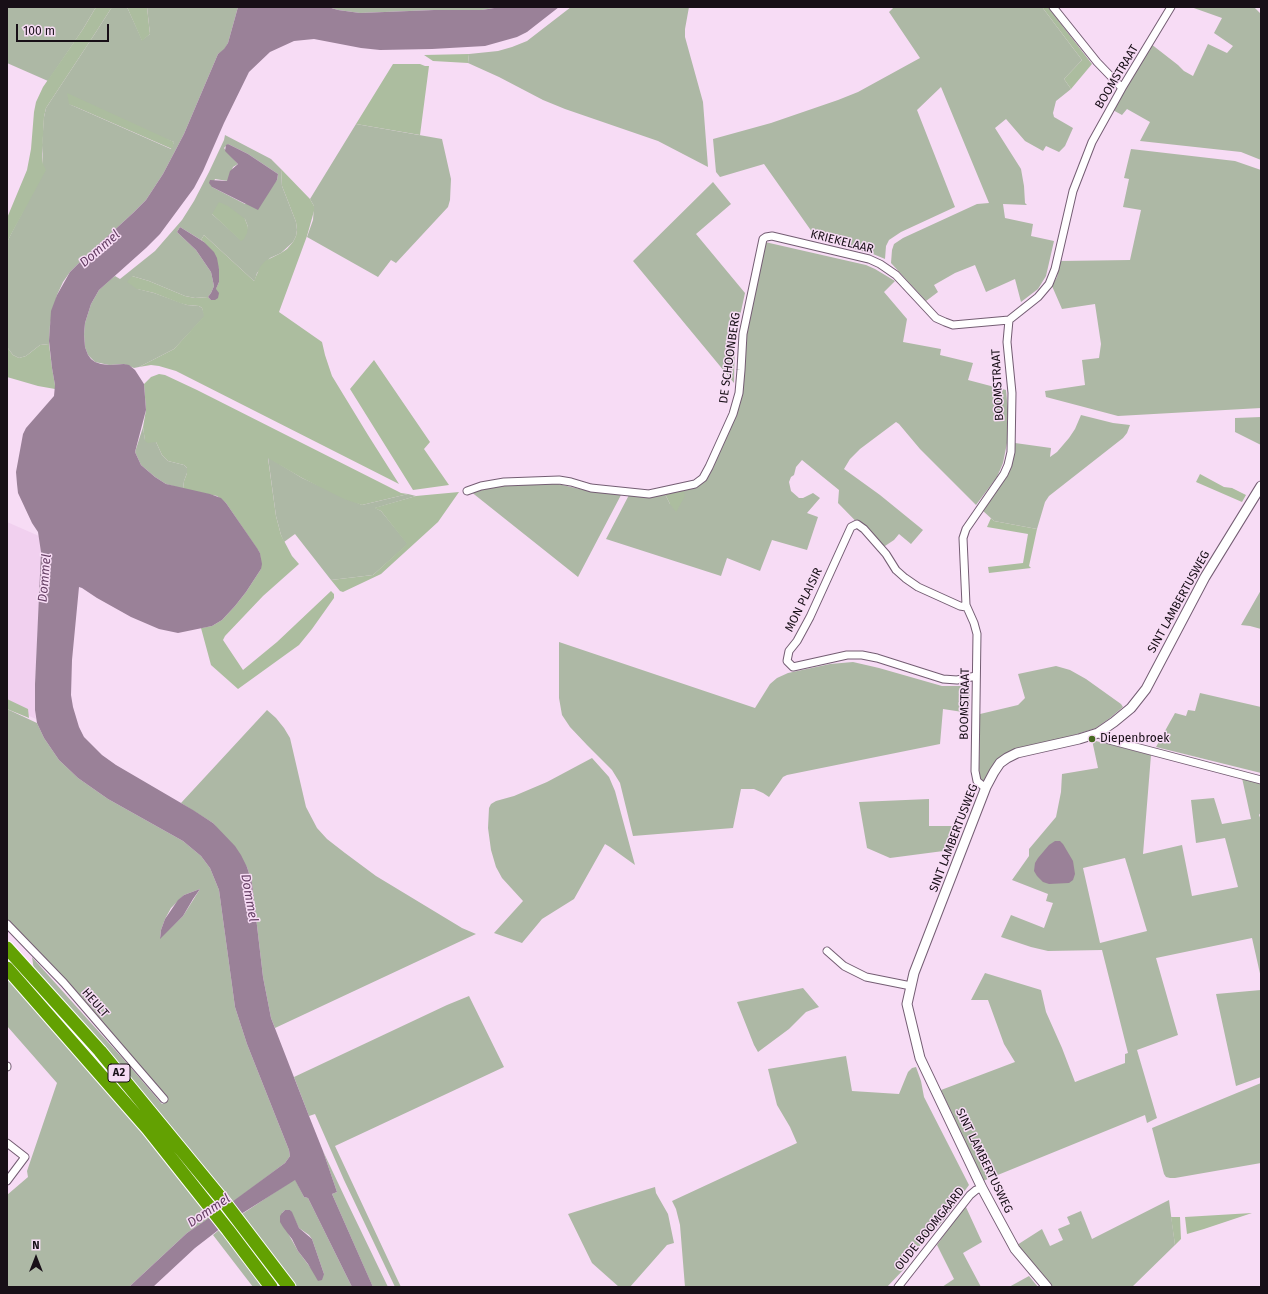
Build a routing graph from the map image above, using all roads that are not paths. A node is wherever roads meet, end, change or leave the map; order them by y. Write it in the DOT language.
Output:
graph roads {
  1 [pos="1053,7"];
  2 [pos="1171,7"];
  3 [pos="1122,88"];
  4 [pos="766,237"];
  5 [pos="1009,320"];
  6 [pos="1261,486"];
  7 [pos="467,491"];
  8 [pos="966,605"];
  9 [pos="976,676"];
  10 [pos="1098,733"];
  11 [pos="1261,780"];
  12 [pos="986,787"];
  13 [pos="7,924"];
  14 [pos="7,948"];
  15 [pos="827,951"];
  16 [pos="7,968"];
  17 [pos="911,986"];
  18 [pos="164,1099"];
  19 [pos="7,1143"];
  20 [pos="7,1180"];
  21 [pos="982,1188"];
  22 [pos="271,1287"];
  23 [pos="288,1287"];
  24 [pos="898,1287"];
  25 [pos="1047,1287"];
  1 -- 3 [label="street"];
  2 -- 3 [label="street, BOOMSTRAAT"];
  3 -- 5 [label="street, BOOMSTRAAT"];
  4 -- 5 [label="street, KRIEKELAAR"];
  4 -- 7 [label="street, DE SCHOONBERG"];
  5 -- 8 [label="street, BOOMSTRAAT"];
  6 -- 10 [label="street, SINT LAMBERTUSWEG"];
  8 -- 9 [label="street, BOOMSTRAAT"];
  8 -- 9 [label="street, MON PLAISIR"];
  9 -- 12 [label="street, BOOMSTRAAT"];
  10 -- 11 [label="street"];
  10 -- 12 [label="street, SINT LAMBERTUSWEG"];
  12 -- 17 [label="street, SINT LAMBERTUSWEG"];
  13 -- 18 [label="street, HEULT"];
  14 -- 23 [label="highway, A2"];
  15 -- 17 [label="street"];
  16 -- 22 [label="highway, A2"];
  17 -- 21 [label="street, SINT LAMBERTUSWEG"];
  19 -- 20 [label="street"];
  21 -- 24 [label="street, OUDE BOOMGAARD"];
  21 -- 25 [label="street, SINT LAMBERTUSWEG"];
}
